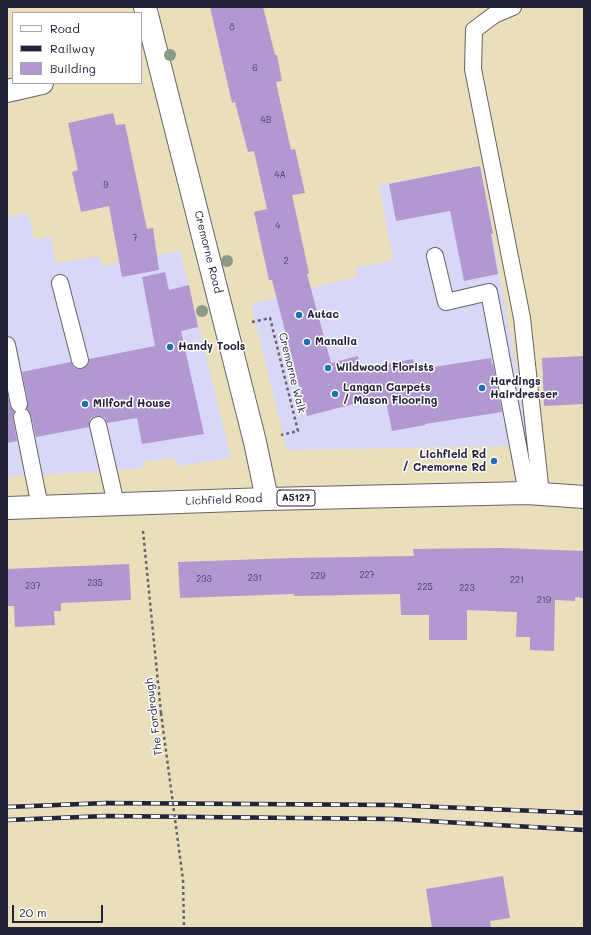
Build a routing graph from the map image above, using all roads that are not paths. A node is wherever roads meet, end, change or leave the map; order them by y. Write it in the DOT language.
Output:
graph roads {
  1 [pos="146,7"];
  2 [pos="513,7"];
  3 [pos="150,57"];
  4 [pos="38,84"];
  5 [pos="7,92"];
  6 [pos="436,256"];
  7 [pos="60,283"];
  8 [pos="7,345"];
  9 [pos="80,360"];
  10 [pos="98,425"];
  11 [pos="534,493"];
  12 [pos="584,497"];
  13 [pos="267,499"];
  14 [pos="116,504"];
  15 [pos="40,507"];
  16 [pos="7,508"];
  1 -- 3 [label="main road, Cremorne Road"];
  2 -- 11 [label="lane"];
  3 -- 13 [label="main road, Cremorne Road"];
  4 -- 5 [label="main road"];
  6 -- 11 [label="lane"];
  7 -- 9 [label="lane"];
  8 -- 15 [label="lane"];
  10 -- 14 [label="lane"];
  11 -- 12 [label="main road, Lichfield Road / A5127"];
  11 -- 13 [label="main road, Lichfield Road / A5127"];
  13 -- 14 [label="main road, Lichfield Road / A5127"];
  14 -- 15 [label="main road, Lichfield Road / A5127"];
  15 -- 16 [label="main road, Lichfield Road / A5127"];
}
